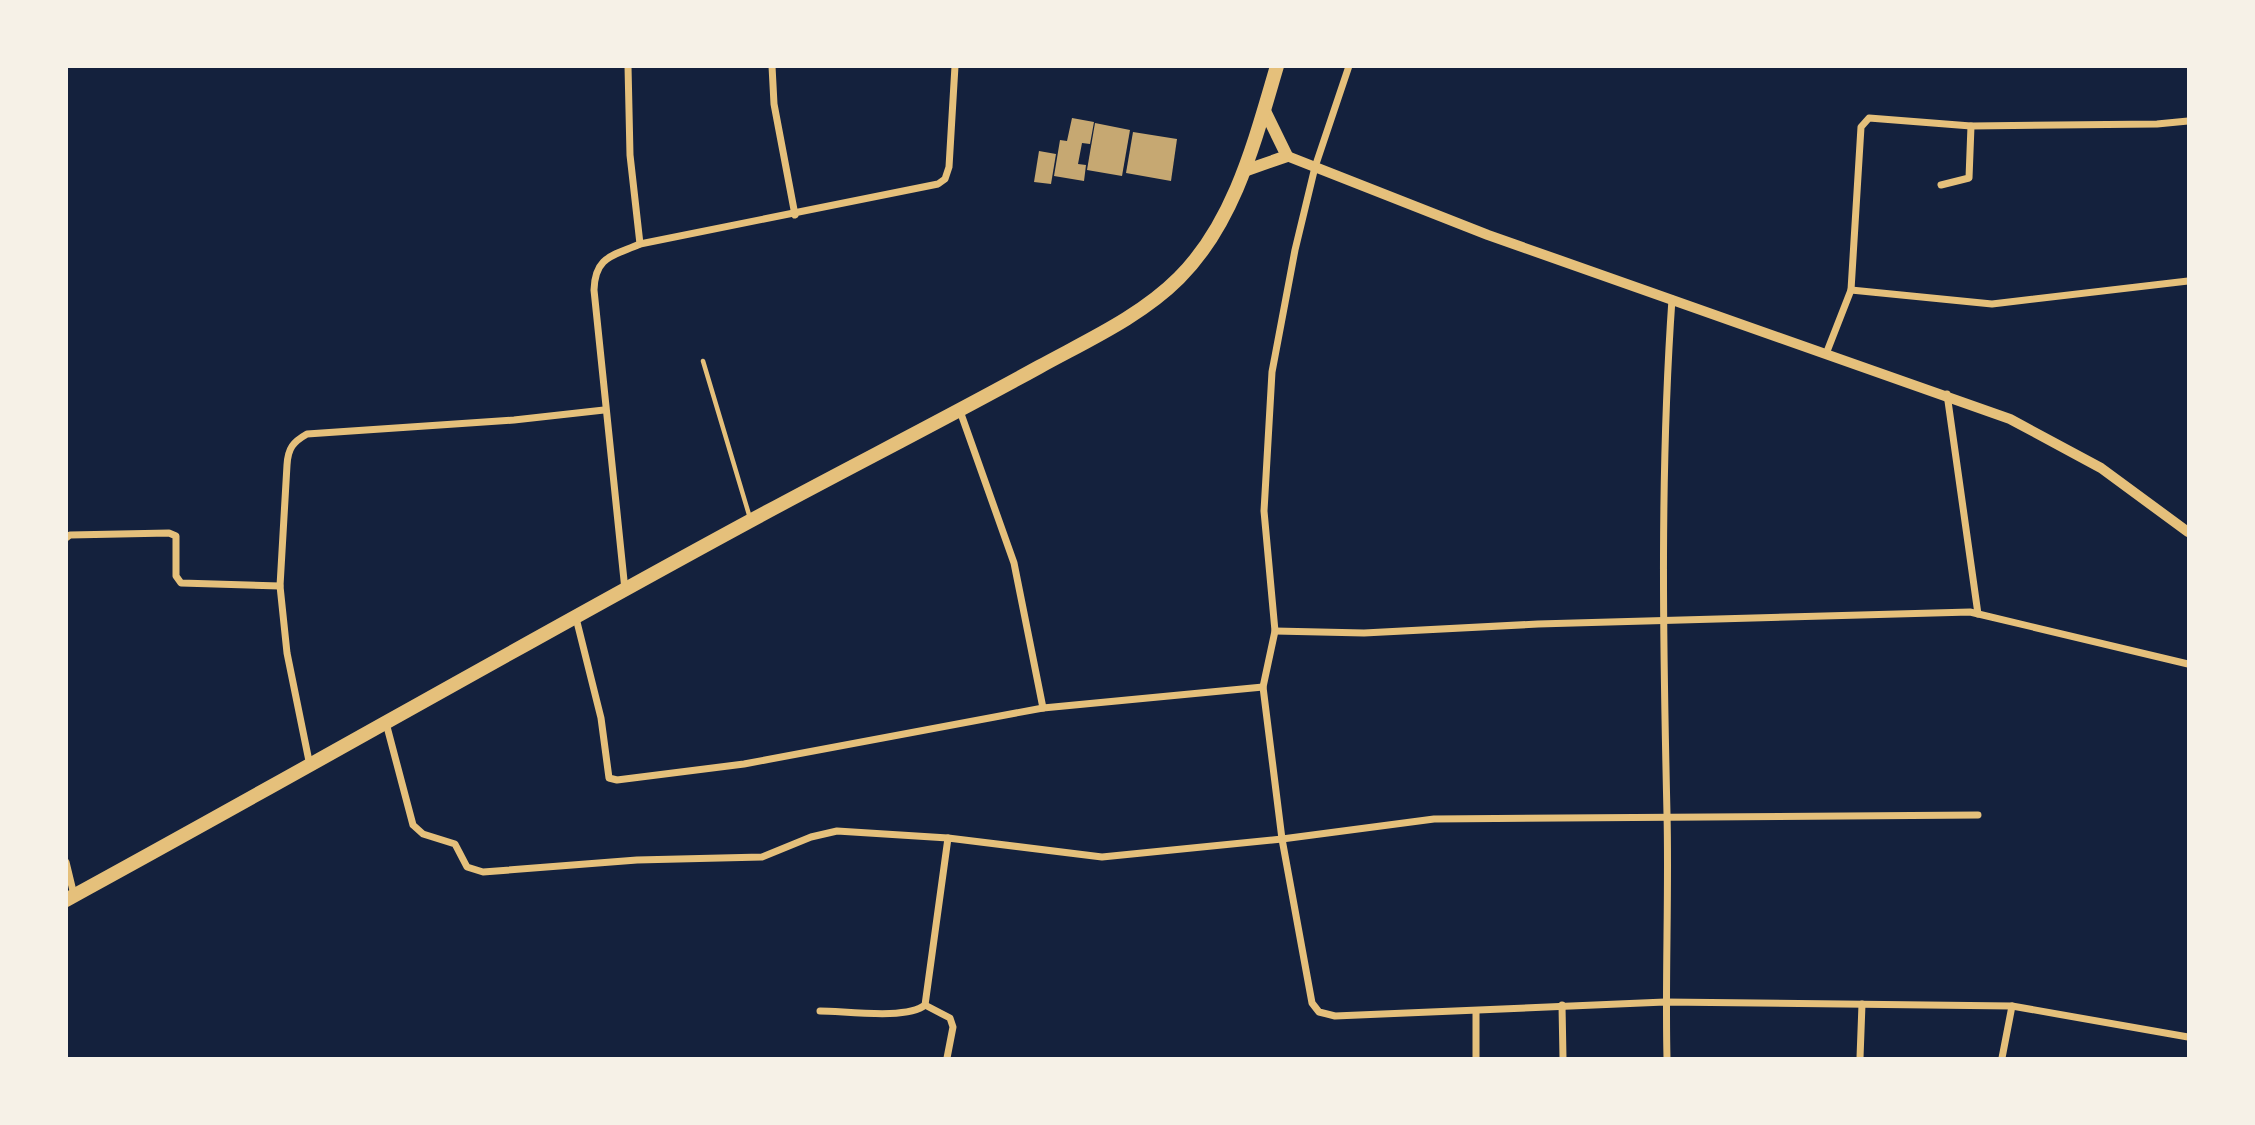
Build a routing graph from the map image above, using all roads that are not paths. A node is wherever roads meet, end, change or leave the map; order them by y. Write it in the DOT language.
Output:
graph roads {
  1 [pos="628,66"];
  2 [pos="772,66"];
  3 [pos="955,66"];
  4 [pos="1276,66"];
  5 [pos="1349,66"];
  6 [pos="1264,109"];
  7 [pos="2189,121"];
  8 [pos="1971,126"];
  9 [pos="1287,156"];
  10 [pos="1315,167"];
  11 [pos="1244,171"];
  12 [pos="1941,185"];
  13 [pos="795,215"];
  14 [pos="640,244"];
  15 [pos="2189,281"];
  16 [pos="1852,290"];
  17 [pos="1672,299"];
  18 [pos="1826,354"];
  19 [pos="703,361"];
  20 [pos="1947,394"];
  21 [pos="604,410"];
  22 [pos="960,411"];
  23 [pos="751,520"];
  24 [pos="2189,531"];
  25 [pos="66,538"];
  26 [pos="280,586"];
  27 [pos="625,591"];
  28 [pos="1979,614"];
  29 [pos="576,618"];
  30 [pos="1662,621"];
  31 [pos="1275,631"];
  32 [pos="2189,664"];
  33 [pos="1263,687"];
  34 [pos="1043,708"];
  35 [pos="386,722"];
  36 [pos="310,766"];
  37 [pos="1978,815"];
  38 [pos="1667,817"];
  39 [pos="948,838"];
  40 [pos="1282,839"];
  41 [pos="66,862"];
  42 [pos="70,898"];
  43 [pos="1665,1002"];
  44 [pos="1862,1004"];
  45 [pos="926,1005"];
  46 [pos="1562,1005"];
  47 [pos="2012,1006"];
  48 [pos="820,1011"];
  49 [pos="1476,1011"];
  50 [pos="2189,1037"];
  51 [pos="947,1059"];
  52 [pos="1476,1059"];
  53 [pos="1563,1059"];
  54 [pos="1667,1059"];
  55 [pos="1860,1059"];
  56 [pos="2002,1059"];
  1 -- 14 [label="street"];
  2 -- 13 [label="street"];
  3 -- 13 [label="street"];
  4 -- 6 [label="main road"];
  5 -- 10 [label="street"];
  6 -- 9 [label="main road"];
  6 -- 11 [label="main road"];
  7 -- 8 [label="street"];
  8 -- 12 [label="street"];
  8 -- 16 [label="street"];
  9 -- 10 [label="street"];
  9 -- 11 [label="main road"];
  10 -- 17 [label="street"];
  10 -- 31 [label="street"];
  11 -- 22 [label="main road"];
  13 -- 14 [label="street"];
  14 -- 21 [label="street"];
  15 -- 16 [label="street"];
  16 -- 18 [label="street"];
  17 -- 18 [label="street"];
  17 -- 30 [label="street"];
  18 -- 20 [label="street"];
  19 -- 23 [label="lane"];
  20 -- 24 [label="street"];
  20 -- 28 [label="street"];
  21 -- 26 [label="street"];
  21 -- 27 [label="street"];
  22 -- 23 [label="main road"];
  22 -- 34 [label="street"];
  23 -- 27 [label="main road"];
  25 -- 26 [label="street"];
  26 -- 36 [label="street"];
  27 -- 29 [label="main road"];
  28 -- 30 [label="street"];
  28 -- 32 [label="street"];
  29 -- 34 [label="street"];
  29 -- 35 [label="main road"];
  30 -- 31 [label="street"];
  30 -- 38 [label="street"];
  31 -- 33 [label="street"];
  33 -- 34 [label="street"];
  33 -- 40 [label="street"];
  35 -- 36 [label="main road"];
  35 -- 39 [label="street"];
  36 -- 42 [label="main road"];
  37 -- 38 [label="street"];
  38 -- 40 [label="street"];
  38 -- 43 [label="street"];
  39 -- 40 [label="street"];
  39 -- 45 [label="street"];
  40 -- 49 [label="street"];
  41 -- 42 [label="street"];
  43 -- 44 [label="street"];
  43 -- 46 [label="street"];
  43 -- 54 [label="street"];
  44 -- 47 [label="street"];
  44 -- 55 [label="street"];
  45 -- 48 [label="street"];
  45 -- 51 [label="street"];
  46 -- 49 [label="street"];
  46 -- 53 [label="street"];
  47 -- 50 [label="street"];
  47 -- 56 [label="street"];
  49 -- 52 [label="street"];
}
